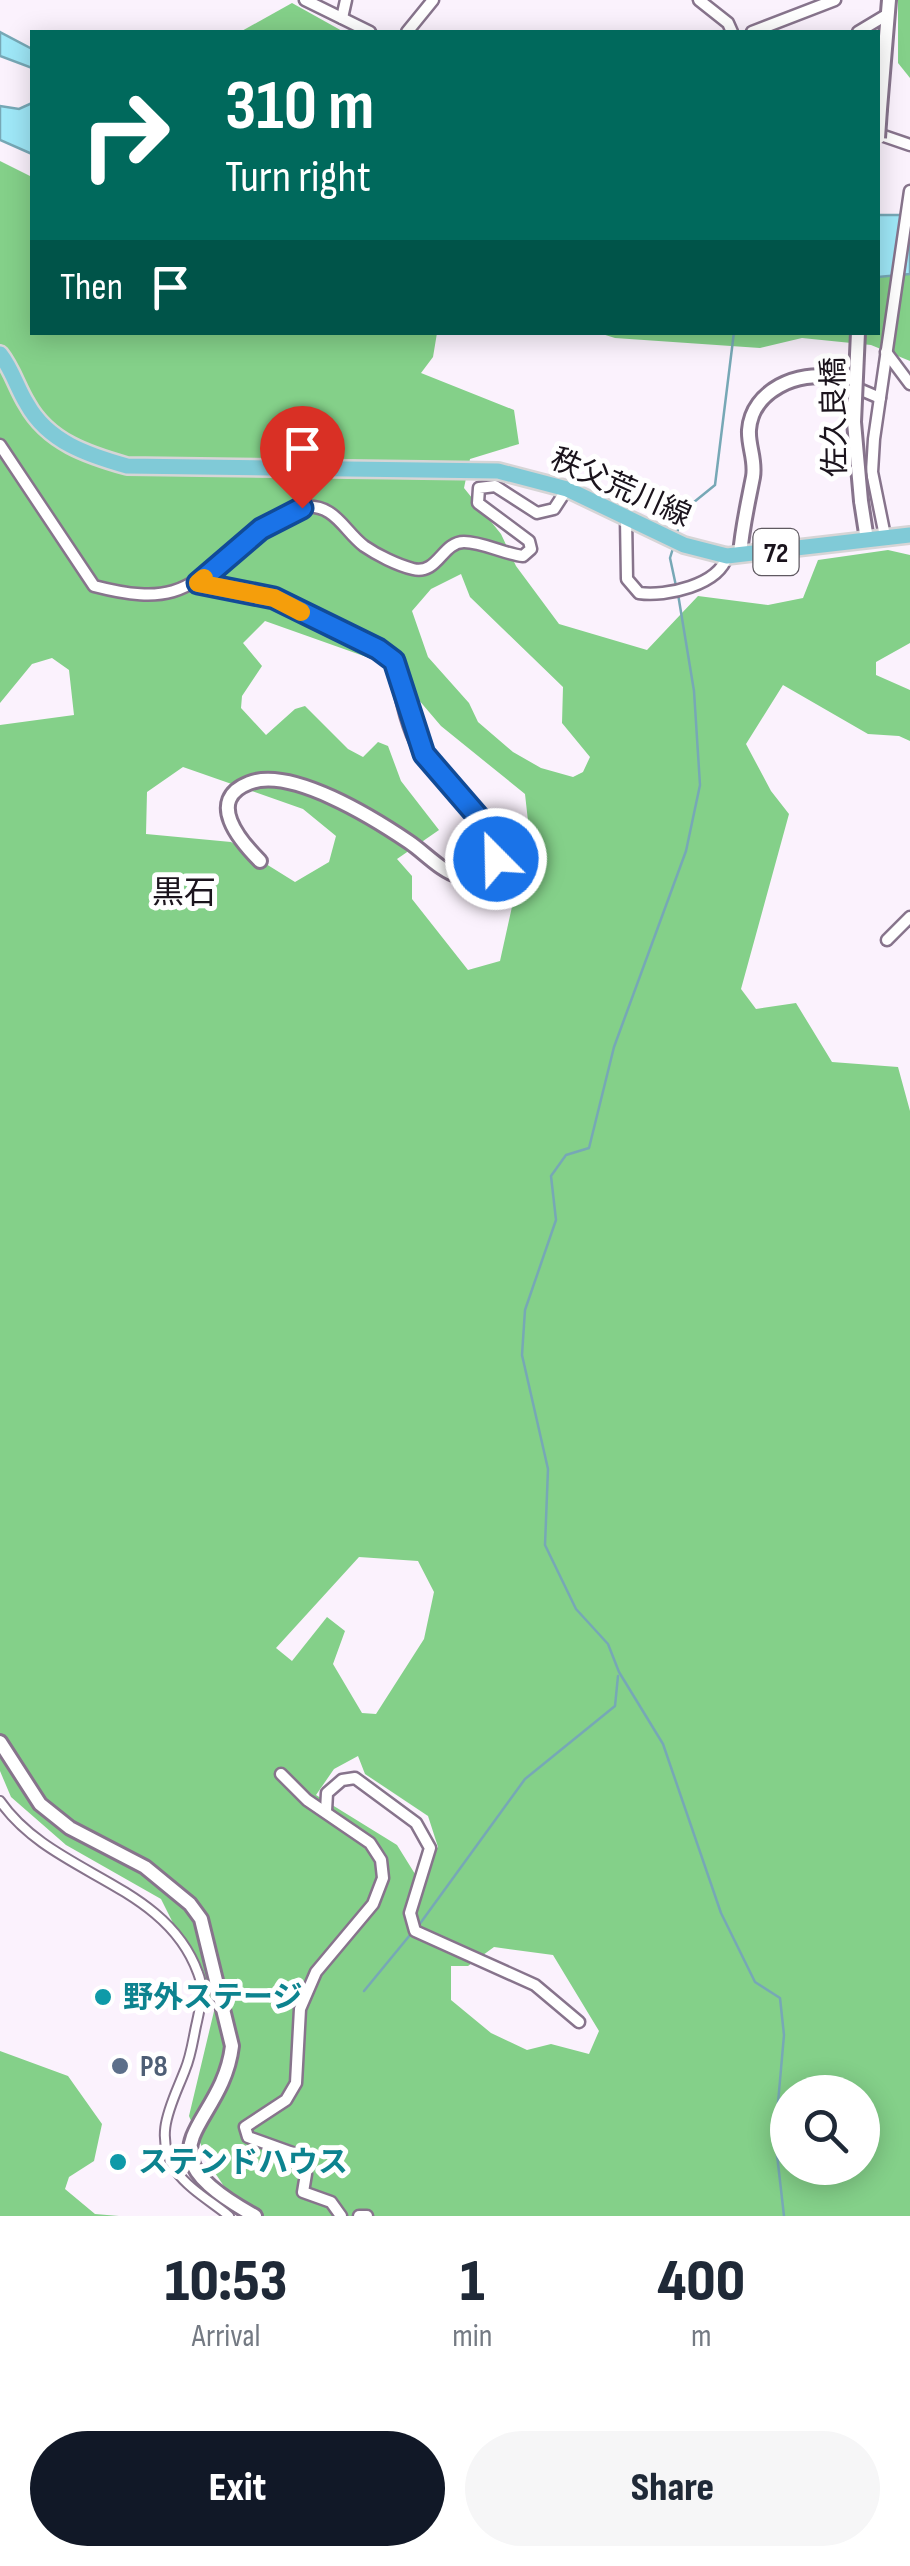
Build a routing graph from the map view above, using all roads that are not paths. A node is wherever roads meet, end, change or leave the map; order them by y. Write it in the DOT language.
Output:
graph roads {
  1 [pos="305,0"];
  2 [pos="346,0"];
  3 [pos="433,0"];
  4 [pos="699,0"];
  5 [pos="833,0"];
  6 [pos="889,7"];
  7 [pos="342,18"];
  8 [pos="366,30"];
  9 [pos="409,30"];
  10 [pos="731,30"];
  11 [pos="757,30"];
  12 [pos="860,30"];
  13 [pos="880,109"];
  14 [pos="880,136"];
  15 [pos="910,144"];
  16 [pos="910,191"];
  17 [pos="858,335"];
  18 [pos="886,352"];
  19 [pos="0,354"];
  20 [pos="833,378"];
  21 [pos="910,384"];
  22 [pos="880,398"];
  23 [pos="0,445"];
  24 [pos="567,489"];
  25 [pos="626,518"];
  26 [pos="910,535"];
  27 [pos="884,536"];
  28 [pos="867,540"];
  29 [pos="733,555"];
  30 [pos="198,583"];
  31 [pos="260,861"];
  32 [pos="910,917"];
  33 [pos="887,940"];
  34 [pos="0,1742"];
  35 [pos="281,1774"];
  36 [pos="0,1801"];
  37 [pos="326,1811"];
  38 [pos="579,2022"];
  39 [pos="229,2216"];
  40 [pos="255,2216"];
  41 [pos="342,2216"];
  42 [pos="359,2216"];
  43 [pos="367,2216"];
  1 -- 7 [label="street"];
  2 -- 7 [label="street"];
  3 -- 9 [label="street"];
  4 -- 10 [label="street"];
  5 -- 11 [label="street"];
  6 -- 12 [label="street"];
  6 -- 13 [label="street, bridge"];
  7 -- 8 [label="street"];
  14 -- 15 [label="street"];
  16 -- 18 [label="street"];
  17 -- 28 [label="street, 佐久良橋, bridge"];
  18 -- 21 [label="street"];
  18 -- 22 [label="street"];
  19 -- 24 [label="main road, 秩父荒川線 / 72"];
  20 -- 22 [label="street"];
  20 -- 29 [label="street"];
  22 -- 27 [label="street"];
  23 -- 30 [label="street"];
  24 -- 25 [label="main road, 秩父荒川線 / 72"];
  24 -- 30 [label="street"];
  25 -- 29 [label="main road, 秩父荒川線 / 72"];
  25 -- 29 [label="street"];
  26 -- 27 [label="main road, 秩父荒川線 / 72"];
  27 -- 28 [label="main road, 秩父荒川線 / 72"];
  28 -- 29 [label="main road, 秩父荒川線 / 72"];
  30 -- 31 [label="street"];
  32 -- 33 [label="street"];
  34 -- 40 [label="street"];
  35 -- 37 [label="street"];
  36 -- 39 [label="street"];
  37 -- 38 [label="street"];
  37 -- 41 [label="street"];
  42 -- 43 [label="street"];
}
